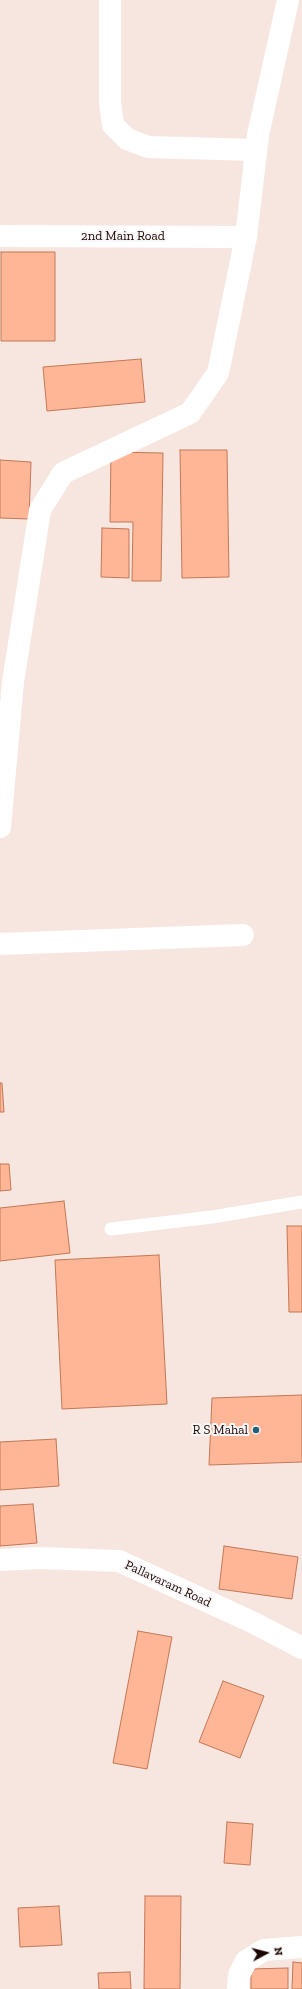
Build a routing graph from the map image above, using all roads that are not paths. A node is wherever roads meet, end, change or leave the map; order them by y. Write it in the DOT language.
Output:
graph roads {
  1 [pos="110,0"];
  2 [pos="288,0"];
  3 [pos="256,150"];
  4 [pos="0,236"];
  5 [pos="246,237"];
  6 [pos="6,683"];
  7 [pos="0,827"];
  8 [pos="243,935"];
  9 [pos="0,944"];
  10 [pos="302,1202"];
  11 [pos="111,1229"];
  12 [pos="0,1560"];
  13 [pos="302,1648"];
  14 [pos="302,1947"];
  15 [pos="238,1989"];
  1 -- 3 [label="street"];
  2 -- 3 [label="street"];
  3 -- 5 [label="street"];
  4 -- 5 [label="street, 2nd Main Road"];
  5 -- 6 [label="street"];
  6 -- 7 [label="street"];
  8 -- 9 [label="street"];
  10 -- 11 [label="lane"];
  12 -- 13 [label="street, Pallavaram Road"];
  14 -- 15 [label="street"];
}
